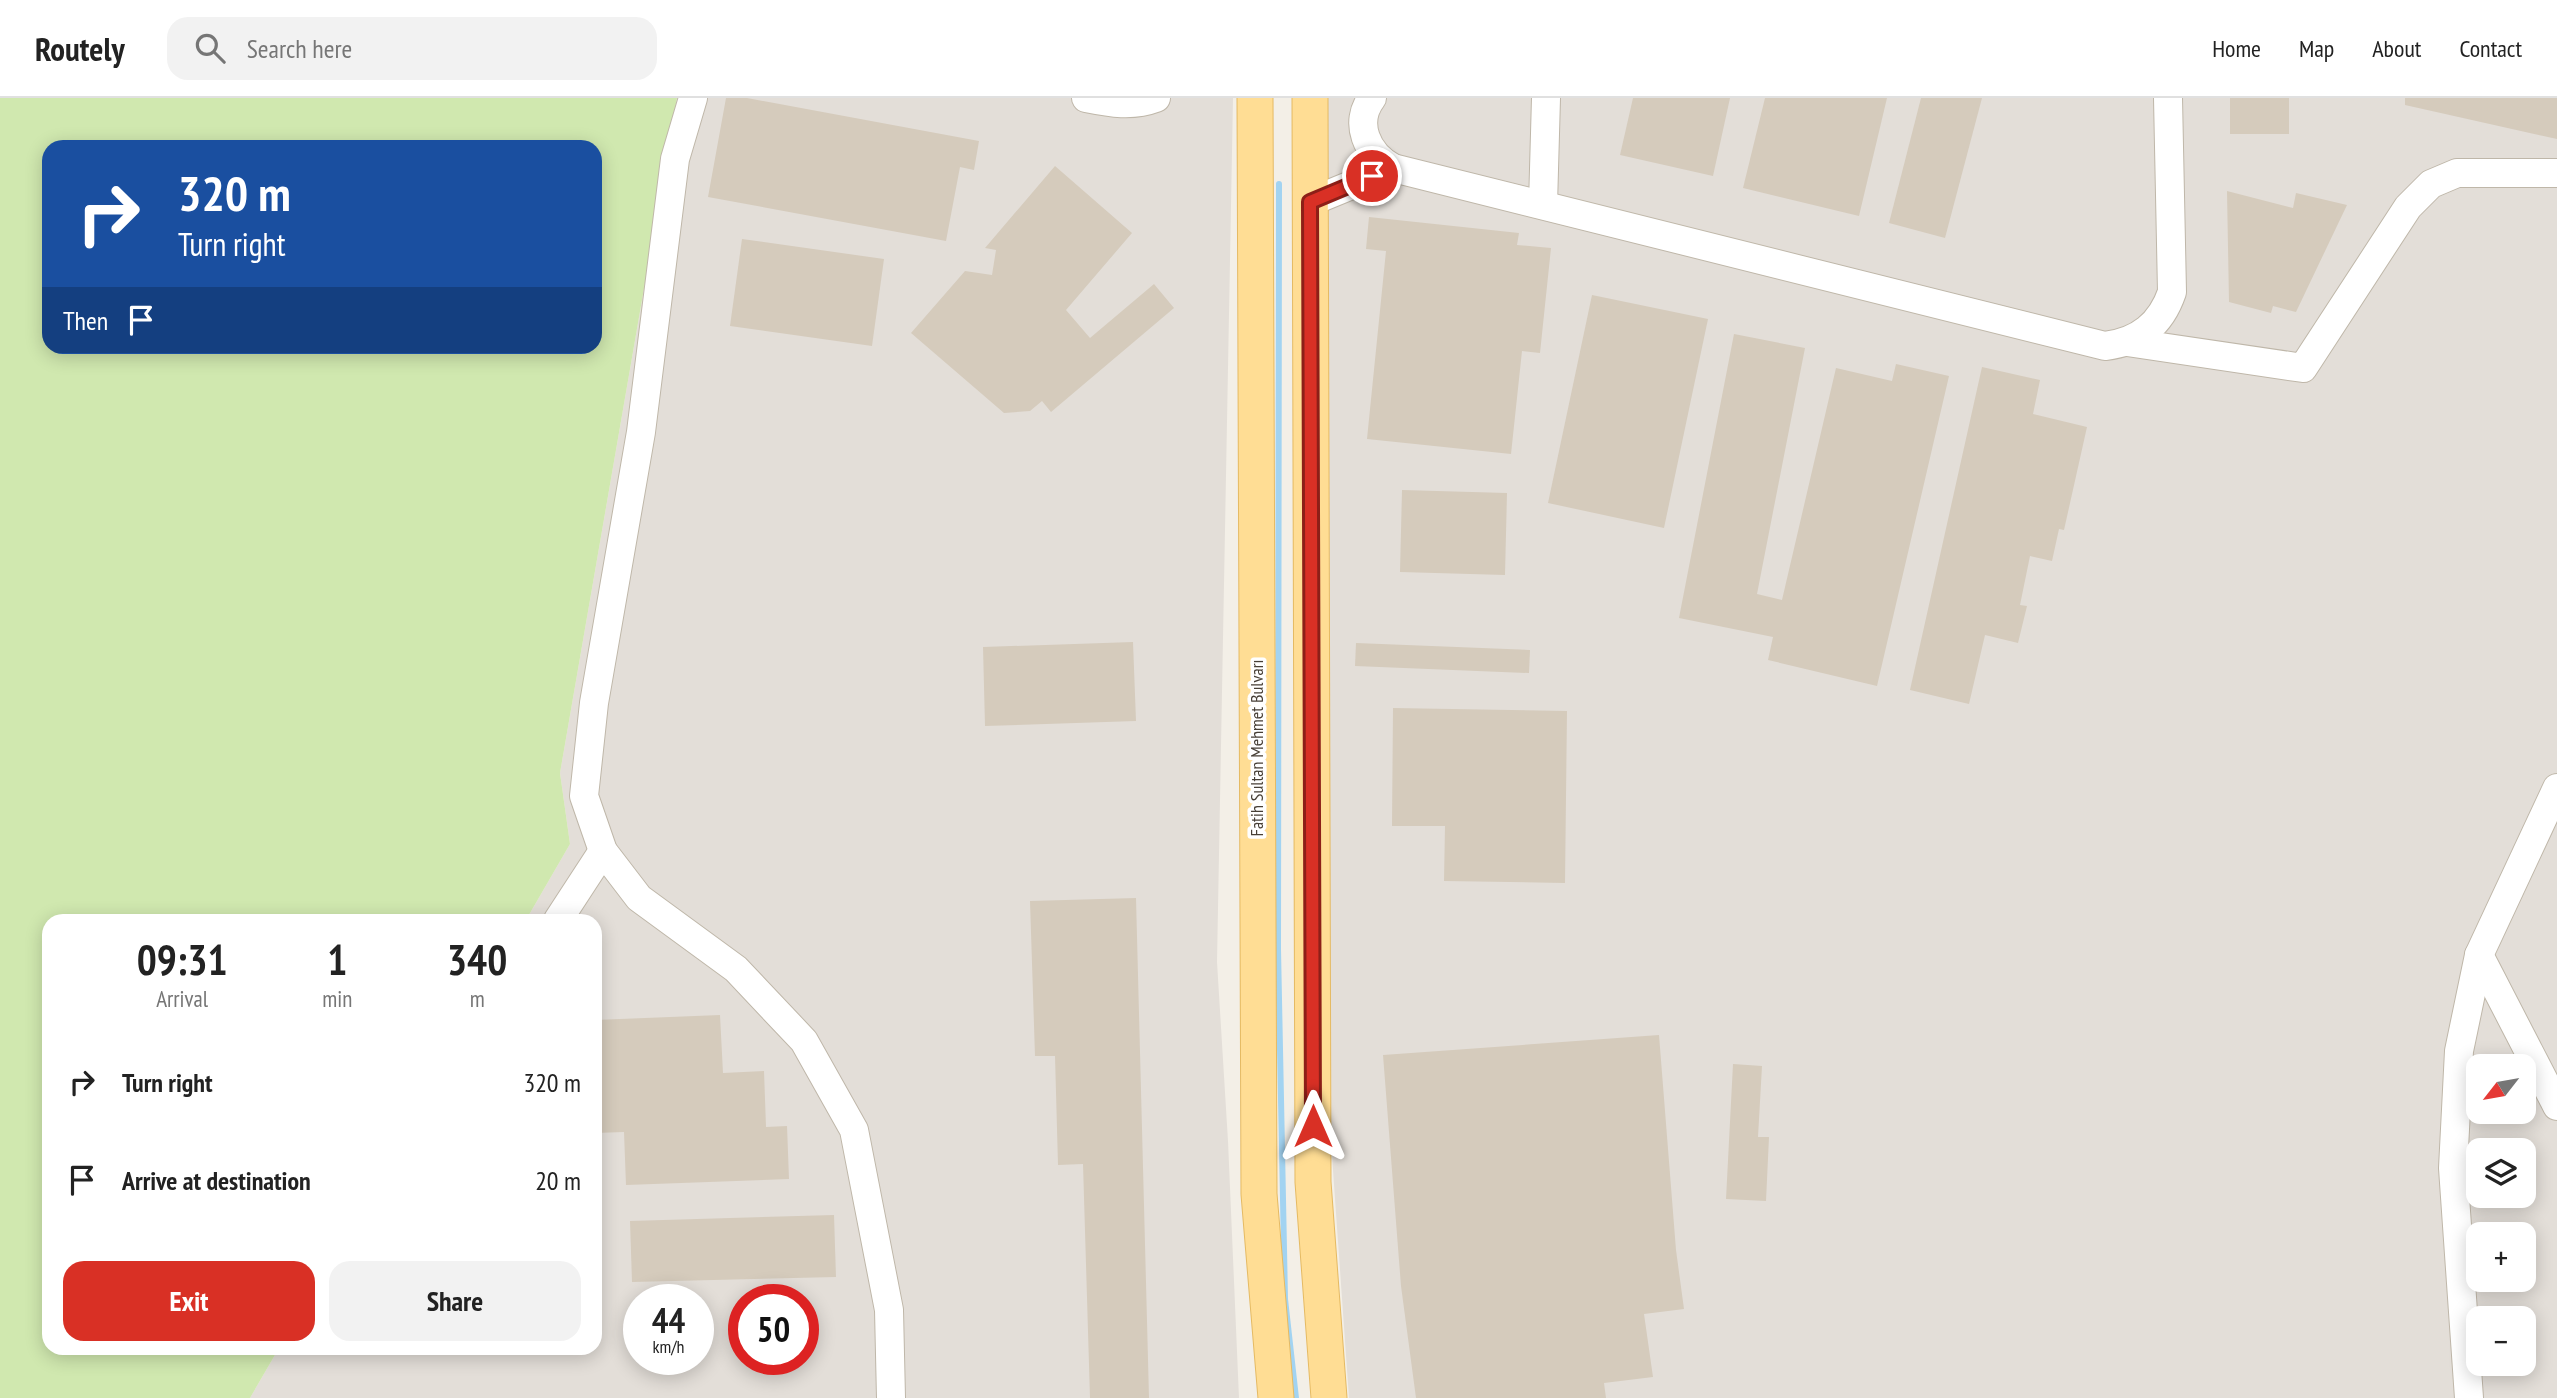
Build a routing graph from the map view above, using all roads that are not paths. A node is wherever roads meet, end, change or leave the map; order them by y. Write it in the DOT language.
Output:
graph roads {
  1 [pos="693,98"];
  2 [pos="1086,98"];
  3 [pos="1156,98"];
  4 [pos="1255,98"];
  5 [pos="1372,98"];
  6 [pos="1546,98"];
  7 [pos="2168,98"];
  8 [pos="1315,105"];
  9 [pos="1392,168"];
  10 [pos="2557,173"];
  11 [pos="1310,202"];
  12 [pos="1543,205"];
  13 [pos="2127,342"];
  14 [pos="2557,788"];
  15 [pos="603,851"];
  16 [pos="562,914"];
  17 [pos="2479,955"];
  18 [pos="2557,1106"];
  19 [pos="891,1398"];
  20 [pos="1276,1398"];
  21 [pos="1329,1398"];
  22 [pos="2469,1398"];
  1 -- 15 [label="street"];
  2 -- 3 [label="street"];
  4 -- 20 [label="main road, Fatih Sultan Mehmet Bulvarı"];
  5 -- 9 [label="street"];
  6 -- 12 [label="street"];
  7 -- 13 [label="street"];
  8 -- 11 [label="main road"];
  9 -- 11 [label="street"];
  9 -- 12 [label="street"];
  10 -- 13 [label="street"];
  11 -- 21 [label="main road"];
  12 -- 13 [label="street"];
  14 -- 17 [label="street"];
  15 -- 16 [label="street"];
  15 -- 19 [label="street"];
  17 -- 18 [label="street"];
  17 -- 22 [label="street"];
}
